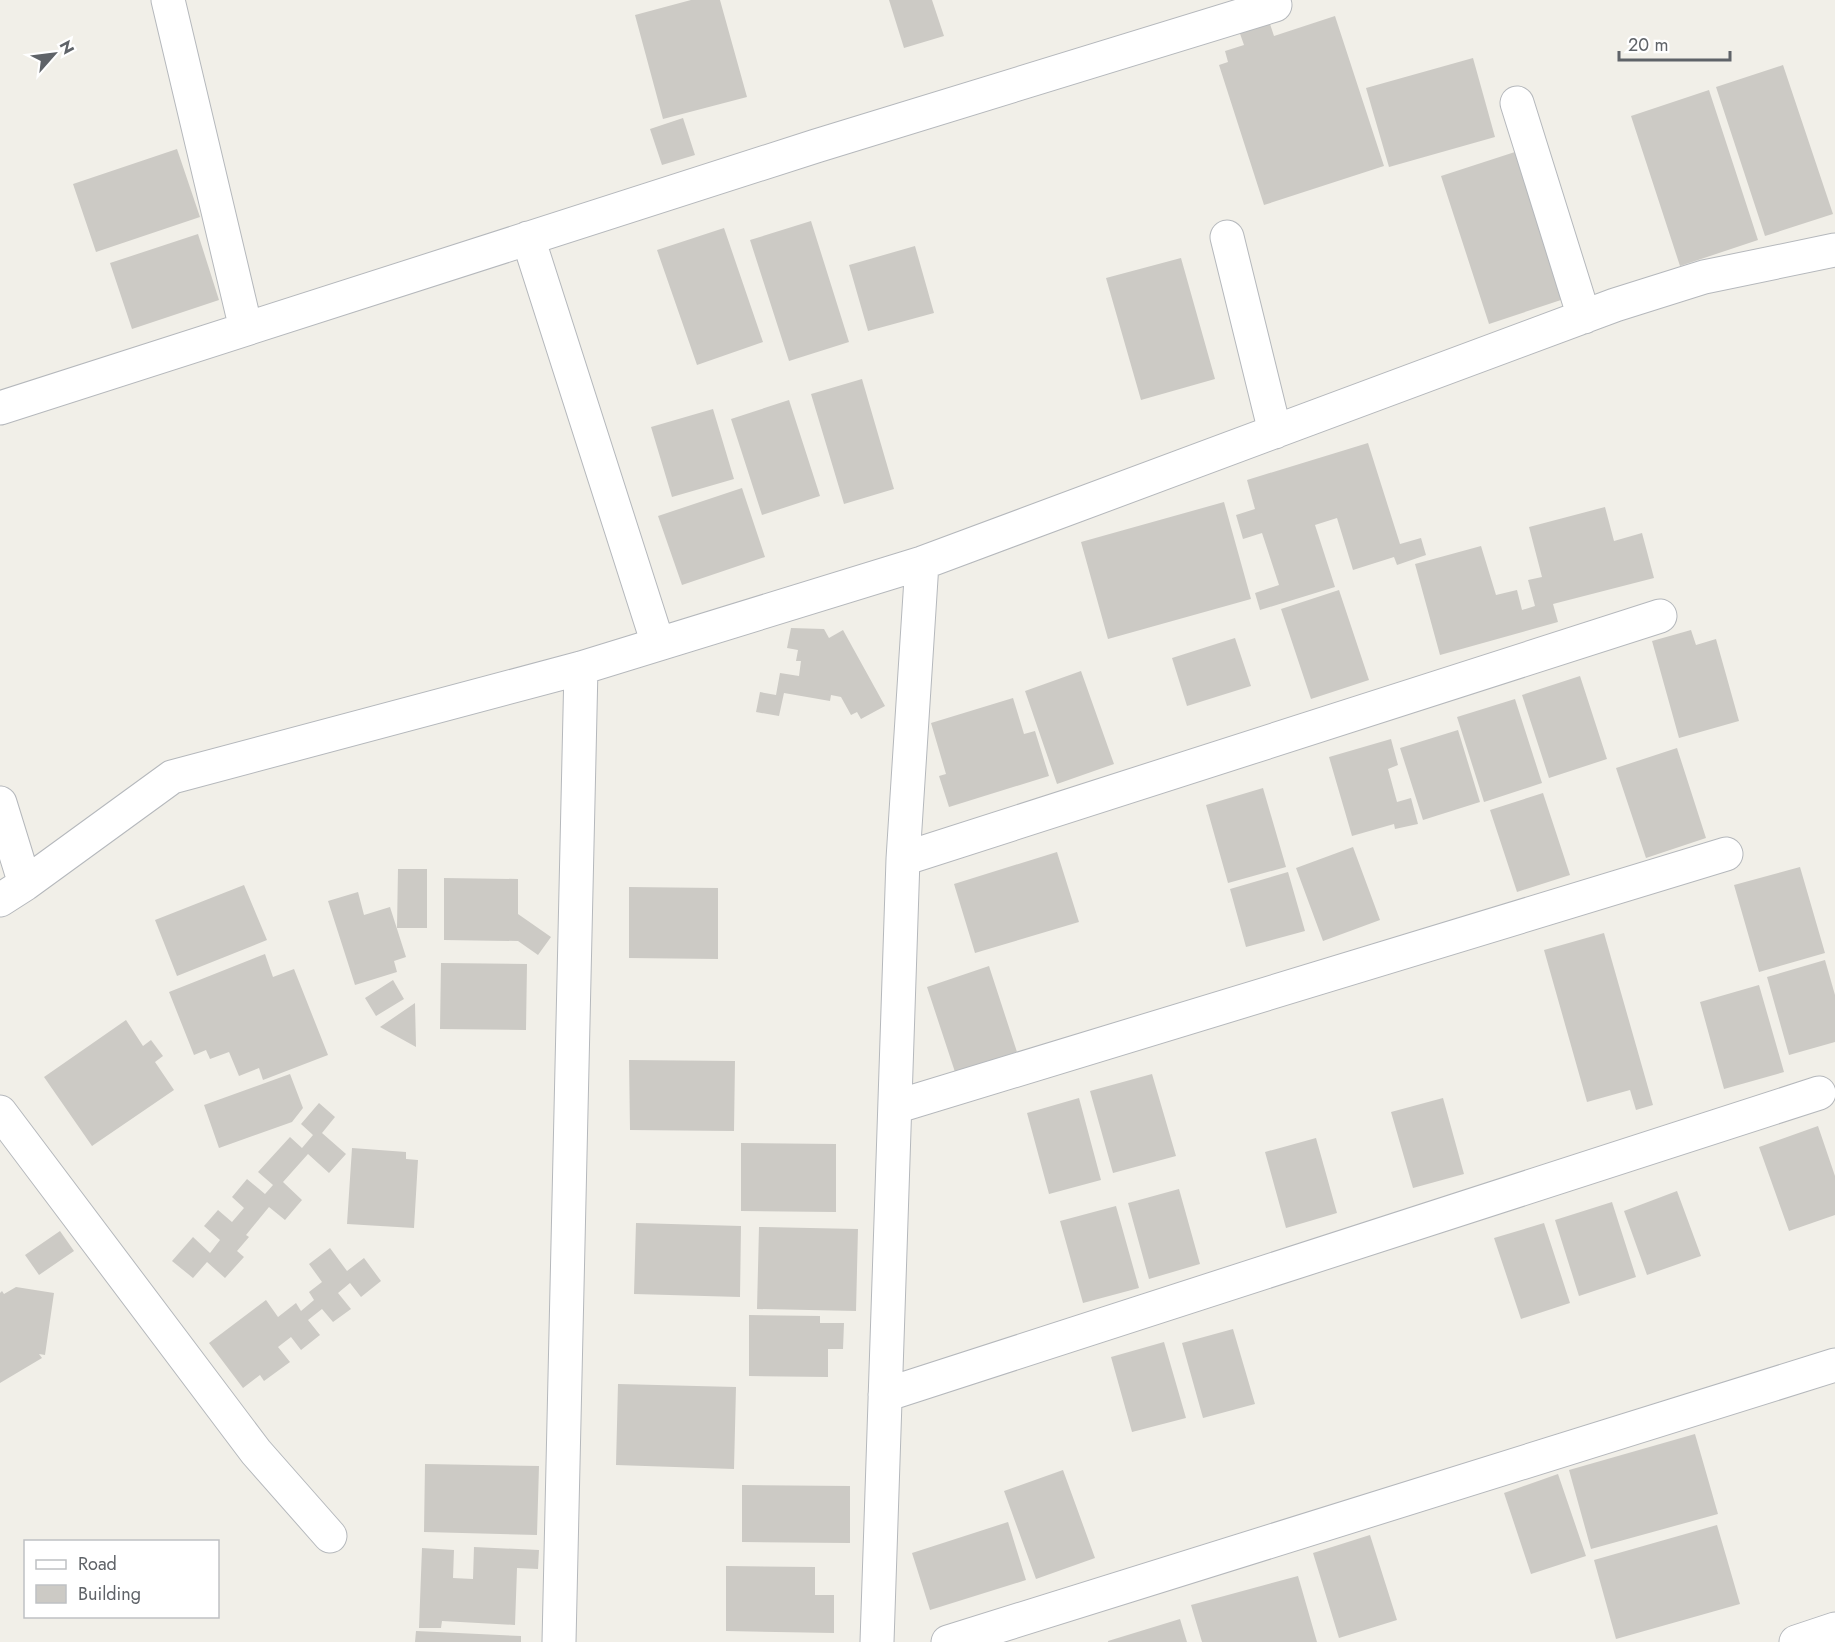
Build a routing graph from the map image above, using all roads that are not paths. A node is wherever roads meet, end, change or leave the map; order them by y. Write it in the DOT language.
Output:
graph roads {
  1 [pos="168,0"];
  2 [pos="1275,5"];
  3 [pos="1517,103"];
  4 [pos="1227,237"];
  5 [pos="528,238"];
  6 [pos="1835,250"];
  7 [pos="1584,317"];
  8 [pos="246,329"];
  9 [pos="0,408"];
  10 [pos="1275,432"];
  11 [pos="922,563"];
  12 [pos="1660,616"];
  13 [pos="658,644"];
  14 [pos="581,668"];
  15 [pos="0,803"];
  16 [pos="1726,854"];
  17 [pos="903,859"];
  18 [pos="13,892"];
  19 [pos="1819,1093"];
  20 [pos="895,1107"];
  21 [pos="0,1112"];
  22 [pos="1835,1365"];
  23 [pos="885,1395"];
  24 [pos="330,1536"];
  25 [pos="1835,1629"];
  26 [pos="559,1642"];
  27 [pos="877,1642"];
  28 [pos="948,1642"];
  29 [pos="1796,1642"];
  1 -- 8 [label="street"];
  2 -- 5 [label="street"];
  3 -- 7 [label="street"];
  4 -- 10 [label="street"];
  5 -- 8 [label="street"];
  5 -- 13 [label="street"];
  6 -- 7 [label="street"];
  7 -- 10 [label="street"];
  8 -- 9 [label="street"];
  10 -- 11 [label="street"];
  11 -- 13 [label="street"];
  11 -- 17 [label="street"];
  12 -- 17 [label="street"];
  13 -- 14 [label="street"];
  14 -- 18 [label="street"];
  14 -- 26 [label="street"];
  15 -- 18 [label="street"];
  16 -- 20 [label="street"];
  17 -- 20 [label="street"];
  19 -- 23 [label="street"];
  20 -- 23 [label="street"];
  21 -- 24 [label="street"];
  22 -- 28 [label="street"];
  23 -- 27 [label="street"];
  25 -- 29 [label="street"];
}
